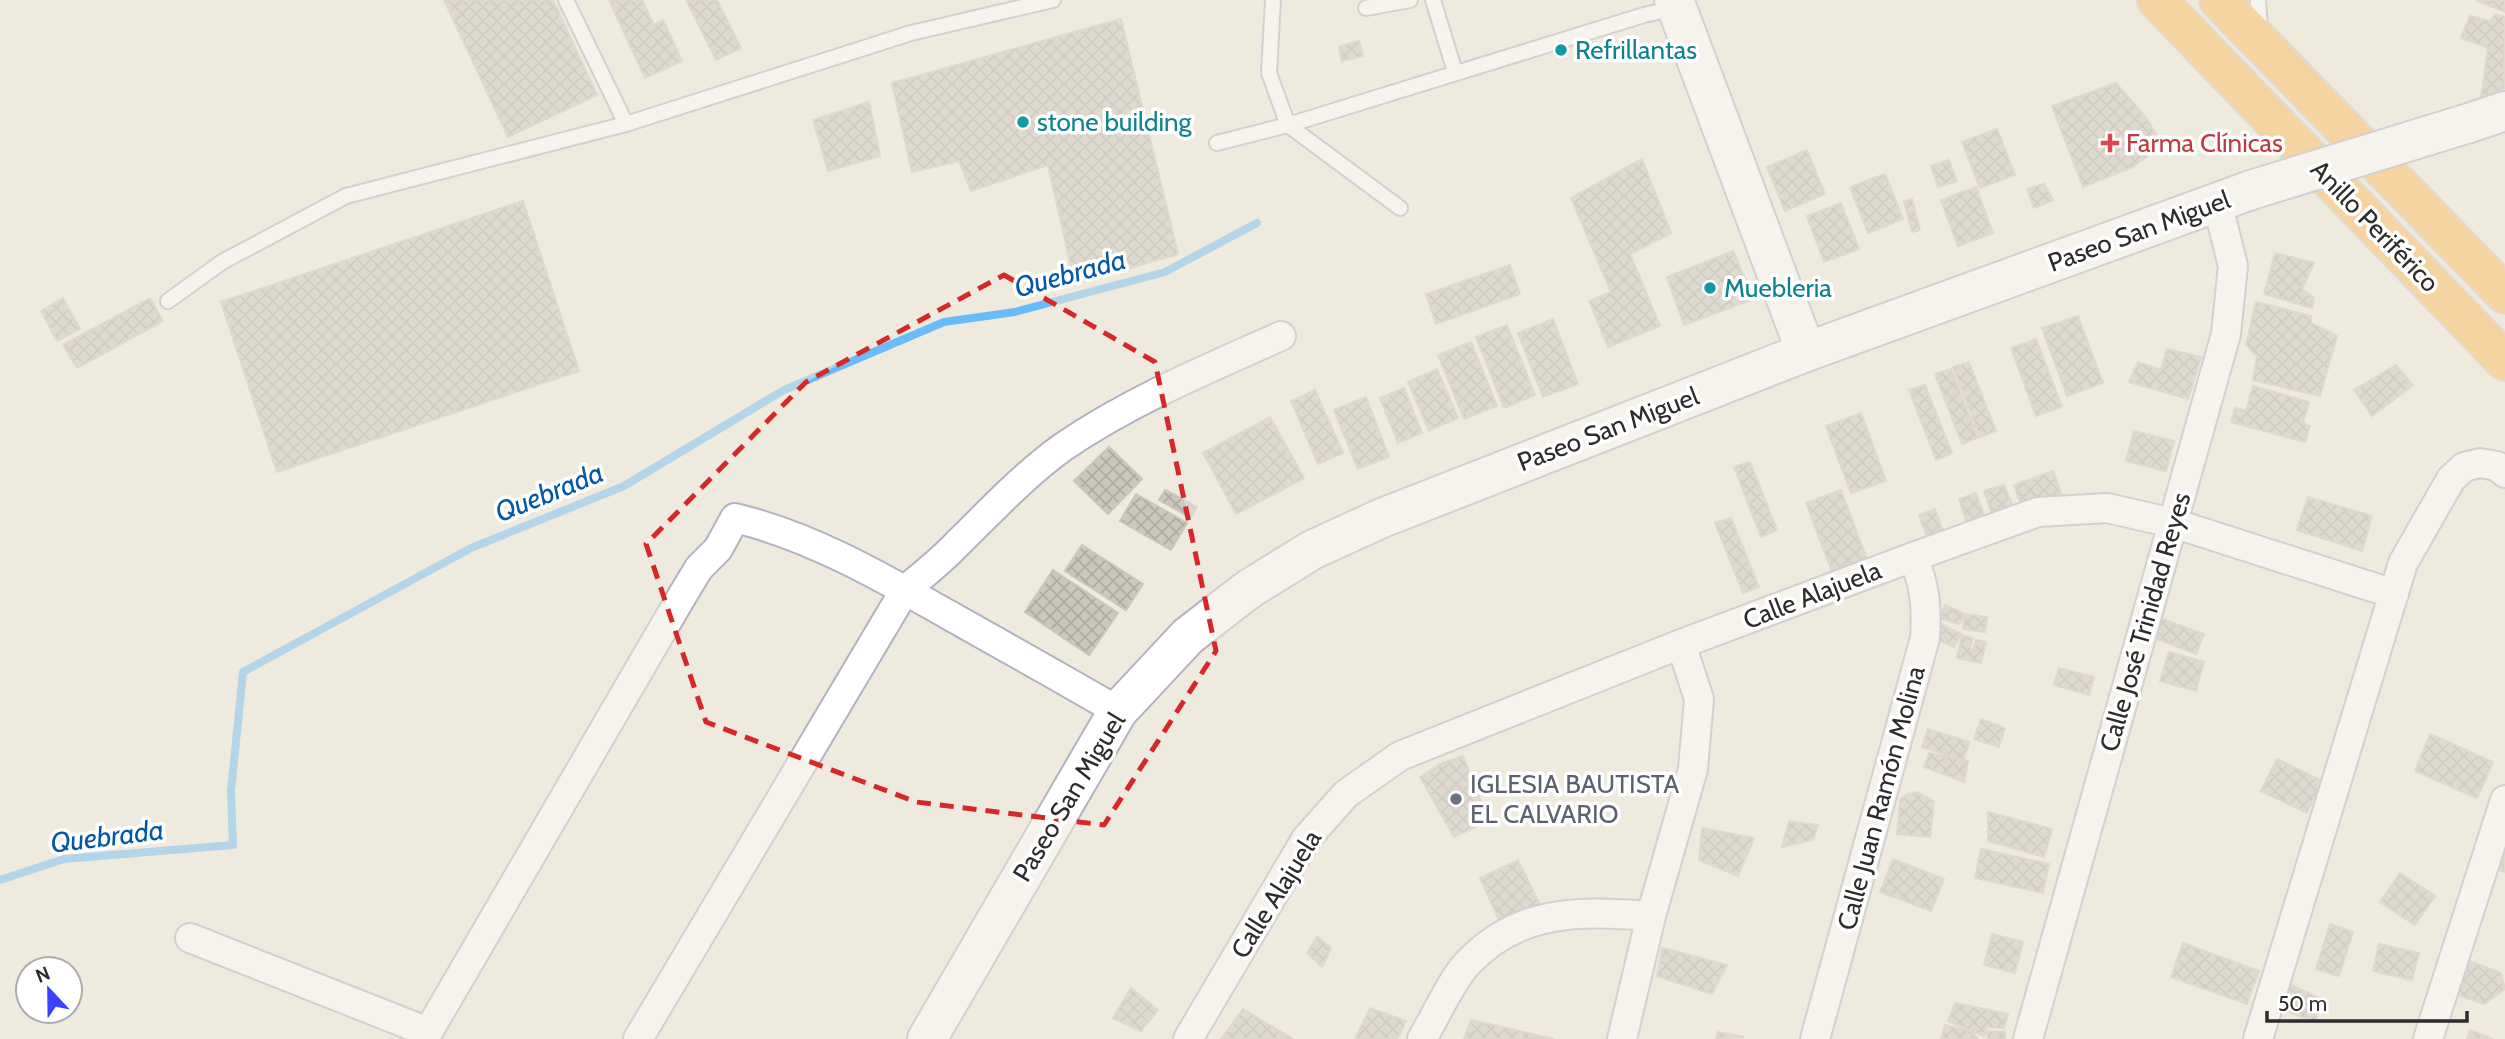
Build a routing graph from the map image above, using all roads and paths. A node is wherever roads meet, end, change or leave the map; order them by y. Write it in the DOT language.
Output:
graph roads {
  1 [pos="566,0"];
  2 [pos="1053,0"];
  3 [pos="1273,0"];
  4 [pos="1410,0"];
  5 [pos="1433,0"];
  6 [pos="2157,0"];
  7 [pos="2220,0"];
  8 [pos="2259,0"];
  9 [pos="1675,4"];
  10 [pos="1366,8"];
  11 [pos="2260,42"];
  12 [pos="1455,72"];
  13 [pos="2495,111"];
  14 [pos="626,124"];
  15 [pos="1288,125"];
  16 [pos="1217,143"];
  17 [pos="2234,196"];
  18 [pos="1400,208"];
  19 [pos="2505,294"];
  20 [pos="168,301"];
  21 [pos="1281,336"];
  22 [pos="1806,352"];
  23 [pos="2505,361"];
  24 [pos="2505,473"];
  25 [pos="2173,523"];
  26 [pos="1913,557"];
  27 [pos="905,590"];
  28 [pos="2394,594"];
  29 [pos="1681,644"];
  30 [pos="1118,711"];
  31 [pos="2505,800"];
  32 [pos="1651,916"];
  33 [pos="190,938"];
  34 [pos="426,1035"];
  35 [pos="638,1039"];
  36 [pos="927,1039"];
  37 [pos="1188,1039"];
  38 [pos="1422,1039"];
  39 [pos="1622,1039"];
  40 [pos="1815,1039"];
  41 [pos="2028,1039"];
  42 [pos="2258,1039"];
  43 [pos="2428,1039"];
  1 -- 14 [label="lane"];
  2 -- 14 [label="lane"];
  3 -- 15 [label="lane"];
  4 -- 10 [label="lane"];
  5 -- 12 [label="lane"];
  6 -- 23 [label="highway, Anillo Periférico"];
  7 -- 11 [label="highway, Anillo Periférico"];
  8 -- 11 [label="lane"];
  9 -- 12 [label="lane"];
  9 -- 22 [label="street"];
  11 -- 19 [label="highway, Anillo Periférico"];
  12 -- 15 [label="lane"];
  13 -- 17 [label="street, Paseo San Miguel, bridge"];
  14 -- 20 [label="lane"];
  15 -- 16 [label="lane"];
  15 -- 18 [label="lane"];
  17 -- 22 [label="street, Paseo San Miguel"];
  17 -- 25 [label="street, Calle José Trinidad Reyes"];
  21 -- 27 [label="street"];
  22 -- 30 [label="street, Paseo San Miguel"];
  24 -- 28 [label="street"];
  25 -- 26 [label="street, Calle Alajuela"];
  25 -- 28 [label="street, Calle Alajuela"];
  25 -- 41 [label="street, Calle José Trinidad Reyes"];
  26 -- 29 [label="street, Calle Alajuela"];
  26 -- 40 [label="street, Calle Juan Ramón Molina"];
  27 -- 30 [label="street"];
  27 -- 34 [label="street"];
  27 -- 35 [label="street"];
  28 -- 42 [label="street"];
  29 -- 32 [label="street"];
  29 -- 37 [label="street, Calle Alajuela"];
  30 -- 36 [label="street, Paseo San Miguel"];
  31 -- 43 [label="street"];
  32 -- 38 [label="street"];
  32 -- 39 [label="street"];
  33 -- 34 [label="street"];
}
